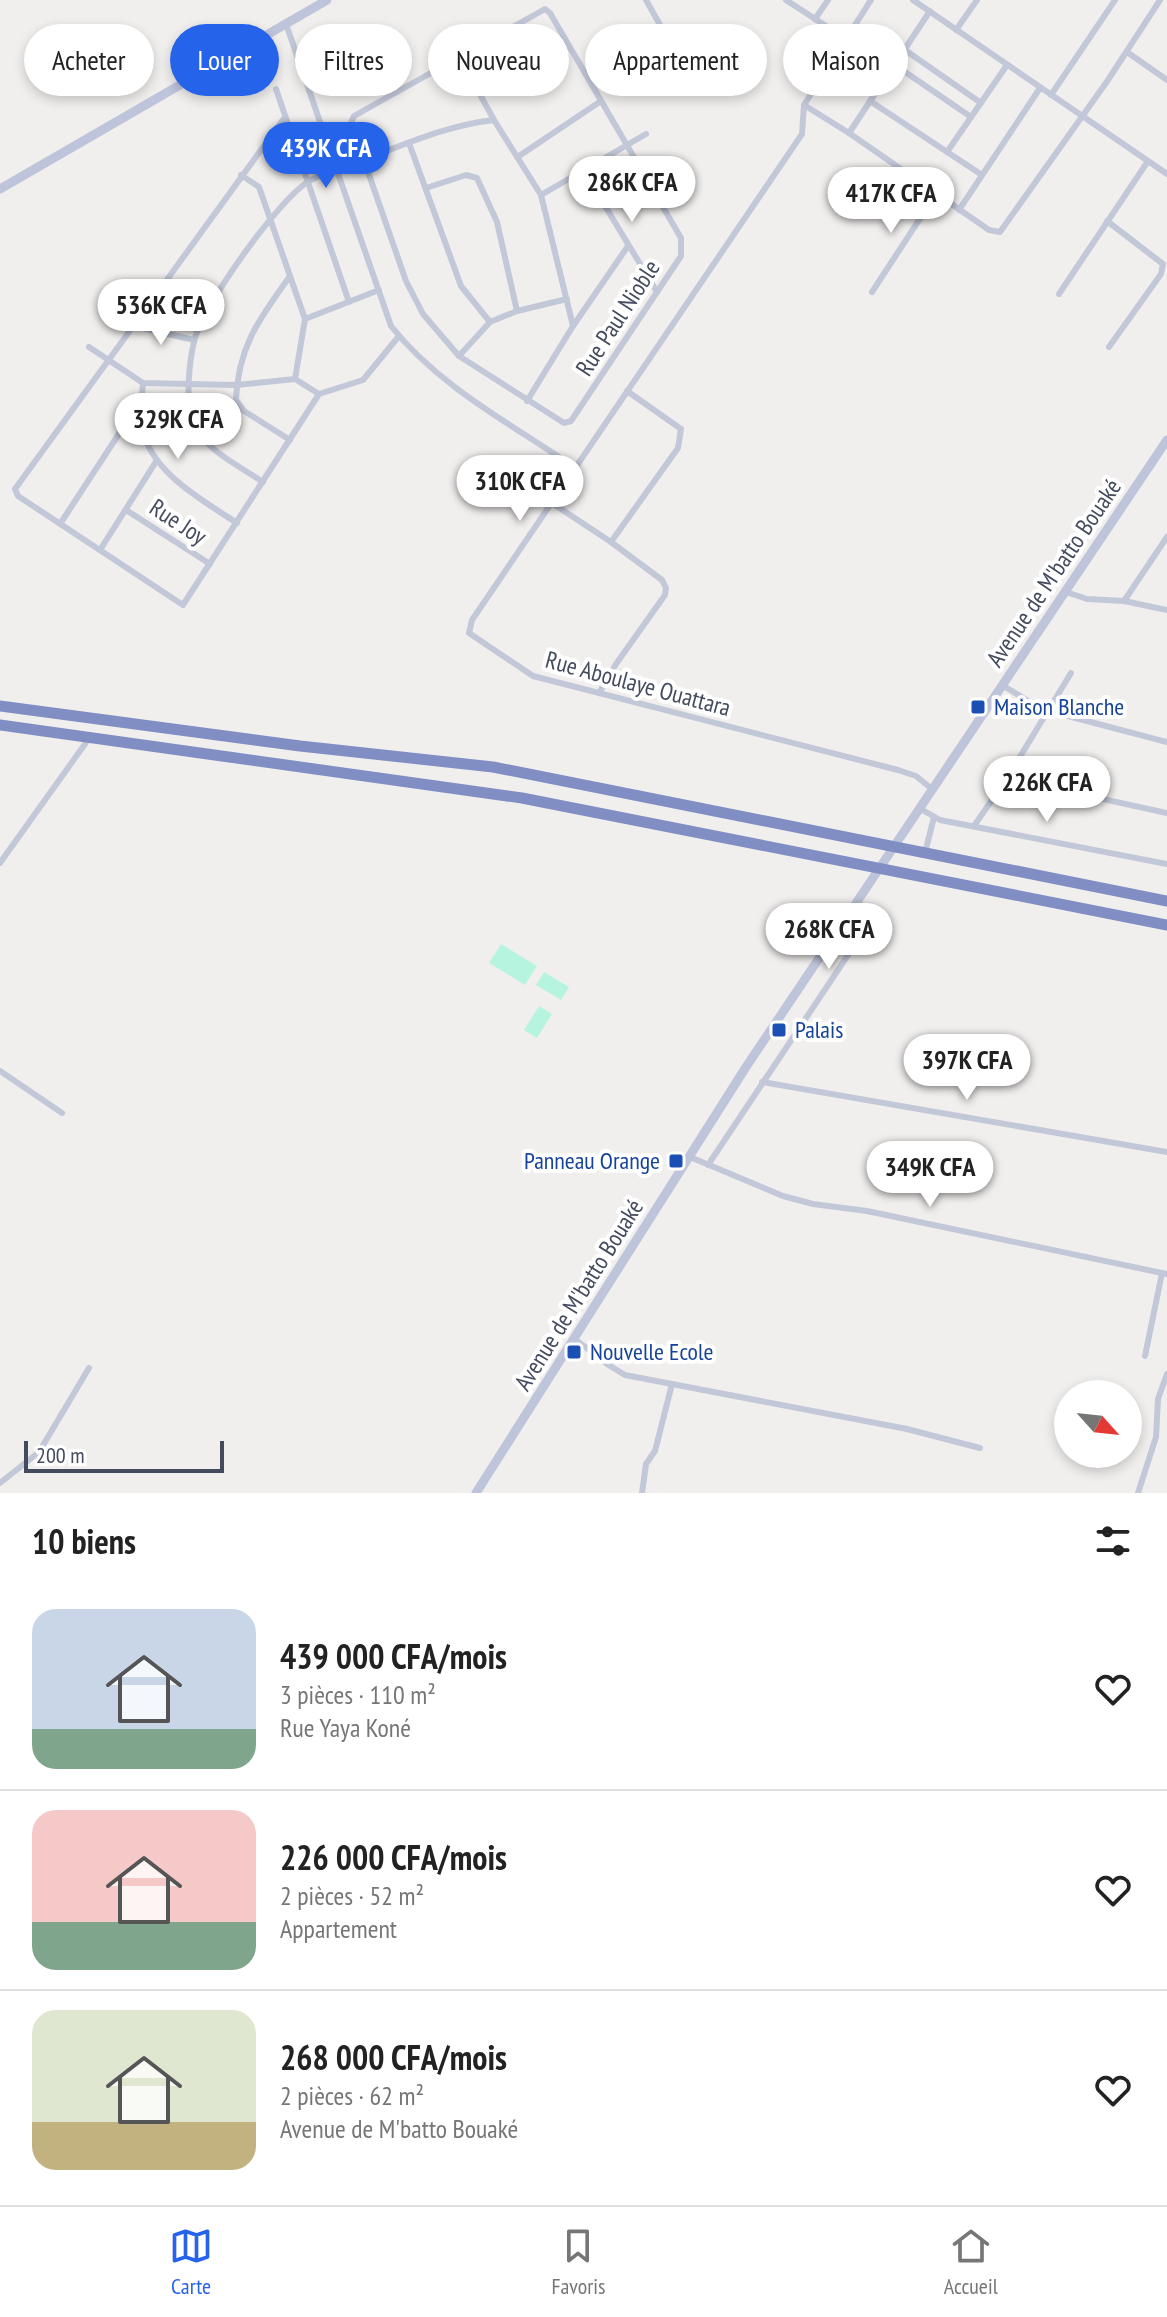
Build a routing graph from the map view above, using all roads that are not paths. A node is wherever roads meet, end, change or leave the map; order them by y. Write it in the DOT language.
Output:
graph roads {
  1 [pos="327,0"];
  2 [pos="646,0"];
  3 [pos="786,0"];
  4 [pos="828,0"];
  5 [pos="871,0"];
  6 [pos="913,0"];
  7 [pos="977,0"];
  8 [pos="1115,0"];
  9 [pos="1160,0"];
  10 [pos="930,11"];
  11 [pos="815,19"];
  12 [pos="286,24"];
  13 [pos="519,24"];
  14 [pos="556,24"];
  15 [pos="660,24"];
  16 [pos="823,24"];
  17 [pos="856,24"];
  18 [pos="956,30"];
  19 [pos="908,45"];
  20 [pos="569,46"];
  21 [pos="908,52"];
  22 [pos="1127,52"];
  23 [pos="1007,65"];
  24 [pos="908,74"];
  25 [pos="428,76"];
  26 [pos="1167,80"];
  27 [pos="1040,88"];
  28 [pos="1051,95"];
  29 [pos="278,96"];
  30 [pos="481,96"];
  31 [pos="810,96"];
  32 [pos="873,96"];
  33 [pos="601,101"];
  34 [pos="870,101"];
  35 [pos="981,103"];
  36 [pos="804,105"];
  37 [pos="285,117"];
  38 [pos="971,117"];
  39 [pos="1082,117"];
  40 [pos="494,120"];
  41 [pos="849,133"];
  42 [pos="646,134"];
  43 [pos="409,143"];
  44 [pos="627,145"];
  45 [pos="947,152"];
  46 [pos="519,156"];
  47 [pos="364,160"];
  48 [pos="1148,161"];
  49 [pos="337,170"];
  50 [pos="584,171"];
  51 [pos="1167,174"];
  52 [pos="241,175"];
  53 [pos="982,175"];
  54 [pos="308,182"];
  55 [pos="426,188"];
  56 [pos="0,189"];
  57 [pos="936,194"];
  58 [pos="541,195"];
  59 [pos="959,210"];
  60 [pos="270,220"];
  61 [pos="1107,221"];
  62 [pos="628,246"];
  63 [pos="290,276"];
  64 [pos="379,290"];
  65 [pos="657,292"];
  66 [pos="872,292"];
  67 [pos="1059,294"];
  68 [pos="567,299"];
  69 [pos="349,302"];
  70 [pos="517,311"];
  71 [pos="305,319"];
  72 [pos="490,322"];
  73 [pos="134,326"];
  74 [pos="573,326"];
  75 [pos="399,336"];
  76 [pos="194,340"];
  77 [pos="89,347"];
  78 [pos="1109,347"];
  79 [pos="459,356"];
  80 [pos="109,361"];
  81 [pos="295,379"];
  82 [pos="143,383"];
  83 [pos="188,385"];
  84 [pos="236,385"];
  85 [pos="627,391"];
  86 [pos="319,394"];
  87 [pos="142,398"];
  88 [pos="527,401"];
  89 [pos="290,440"];
  90 [pos="1167,440"];
  91 [pos="157,460"];
  92 [pos="565,461"];
  93 [pos="263,482"];
  94 [pos="552,503"];
  95 [pos="126,510"];
  96 [pos="237,523"];
  97 [pos="60,524"];
  98 [pos="1167,537"];
  99 [pos="611,542"];
  100 [pos="100,550"];
  101 [pos="210,564"];
  102 [pos="1066,592"];
  103 [pos="1124,601"];
  104 [pos="1167,610"];
  105 [pos="1071,673"];
  106 [pos="1002,685"];
  107 [pos="599,693"];
  108 [pos="0,706"];
  109 [pos="1048,711"];
  110 [pos="0,725"];
  111 [pos="90,737"];
  112 [pos="1167,742"];
  113 [pos="1007,778"];
  114 [pos="932,789"];
  115 [pos="919,808"];
  116 [pos="1167,813"];
  117 [pos="934,817"];
  118 [pos="974,826"];
  119 [pos="892,847"];
  120 [pos="924,854"];
  121 [pos="0,863"];
  122 [pos="1167,864"];
  123 [pos="877,870"];
  124 [pos="1167,901"];
  125 [pos="1167,925"];
  126 [pos="848,955"];
  127 [pos="0,1071"];
  128 [pos="762,1082"];
  129 [pos="62,1113"];
  130 [pos="1167,1152"];
  131 [pos="690,1157"];
  132 [pos="708,1165"];
  133 [pos="1165,1273"];
  134 [pos="575,1339"];
  135 [pos="1145,1356"];
  136 [pos="89,1368"];
  137 [pos="1167,1374"];
  138 [pos="672,1384"];
  139 [pos="980,1448"];
  140 [pos="0,1483"];
  141 [pos="476,1493"];
  142 [pos="642,1493"];
  143 [pos="1138,1493"];
  1 -- 12 [label="street"];
  2 -- 15 [label="street"];
  3 -- 11 [label="street"];
  4 -- 11 [label="street"];
  5 -- 17 [label="street, Rue Aboulaye Ouattara"];
  6 -- 10 [label="street"];
  7 -- 18 [label="street"];
  8 -- 28 [label="street"];
  9 -- 22 [label="street"];
  10 -- 18 [label="street"];
  10 -- 19 [label="street"];
  11 -- 16 [label="street"];
  12 -- 49 [label="street"];
  12 -- 56 [label="street"];
  13 -- 14 [label="street, Rue Paul Nioble"];
  18 -- 23 [label="street"];
  20 -- 33 [label="street, Rue Paul Nioble"];
  21 -- 35 [label="street"];
  22 -- 26 [label="street"];
  22 -- 39 [label="street"];
  23 -- 27 [label="street"];
  23 -- 35 [label="street"];
  24 -- 38 [label="street"];
  25 -- 47 [label="street"];
  27 -- 28 [label="street"];
  27 -- 53 [label="street"];
  28 -- 39 [label="street"];
  29 -- 37 [label="street"];
  30 -- 40 [label="street"];
  31 -- 36 [label="street, Rue Aboulaye Ouattara"];
  32 -- 34 [label="street"];
  33 -- 44 [label="street, Rue Paul Nioble"];
  33 -- 46 [label="street"];
  34 -- 41 [label="street"];
  34 -- 45 [label="street"];
  35 -- 38 [label="street"];
  36 -- 41 [label="street"];
  36 -- 85 [label="street, Rue Aboulaye Ouattara"];
  37 -- 52 [label="street"];
  37 -- 54 [label="street"];
  38 -- 45 [label="street"];
  39 -- 48 [label="street"];
  39 -- 59 [label="street"];
  40 -- 43 [label="street"];
  40 -- 46 [label="street"];
  41 -- 57 [label="street"];
  42 -- 44 [label="street"];
  43 -- 47 [label="street"];
  43 -- 55 [label="street"];
  44 -- 50 [label="street"];
  44 -- 65 [label="street, Rue Paul Nioble"];
  45 -- 53 [label="street"];
  46 -- 58 [label="street"];
  47 -- 49 [label="street"];
  47 -- 79 [label="street"];
  48 -- 51 [label="street"];
  48 -- 61 [label="street"];
  49 -- 54 [label="street"];
  49 -- 64 [label="street"];
  50 -- 58 [label="street"];
  50 -- 62 [label="street"];
  52 -- 60 [label="street"];
  52 -- 73 [label="street"];
  53 -- 59 [label="street"];
  54 -- 60 [label="street"];
  54 -- 69 [label="street"];
  55 -- 70 [label="street"];
  55 -- 72 [label="street"];
  57 -- 59 [label="street"];
  57 -- 66 [label="street"];
  58 -- 68 [label="street"];
  60 -- 63 [label="street"];
  60 -- 76 [label="street"];
  61 -- 67 [label="street"];
  61 -- 78 [label="street"];
  62 -- 65 [label="street"];
  62 -- 74 [label="street"];
  63 -- 71 [label="street"];
  63 -- 84 [label="street"];
  64 -- 69 [label="street"];
  64 -- 75 [label="street"];
  65 -- 88 [label="street, Rue Paul Nioble"];
  68 -- 70 [label="street"];
  68 -- 74 [label="street"];
  69 -- 71 [label="street"];
  70 -- 72 [label="street"];
  71 -- 81 [label="street"];
  72 -- 79 [label="street"];
  73 -- 76 [label="street"];
  73 -- 80 [label="street"];
  74 -- 88 [label="street"];
  75 -- 86 [label="street"];
  75 -- 92 [label="street"];
  76 -- 83 [label="street"];
  77 -- 80 [label="street"];
  79 -- 88 [label="street"];
  80 -- 82 [label="street"];
  80 -- 97 [label="street"];
  81 -- 84 [label="street"];
  81 -- 86 [label="street"];
  82 -- 83 [label="street"];
  82 -- 87 [label="street"];
  83 -- 84 [label="street"];
  83 -- 93 [label="street"];
  84 -- 89 [label="street"];
  85 -- 94 [label="street, Rue Aboulaye Ouattara"];
  85 -- 99 [label="street"];
  86 -- 89 [label="street"];
  87 -- 91 [label="street"];
  87 -- 97 [label="street"];
  89 -- 93 [label="street"];
  90 -- 102 [label="street, Avenue de M'batto Bouaké"];
  91 -- 95 [label="street"];
  91 -- 96 [label="street"];
  93 -- 96 [label="street"];
  94 -- 99 [label="street"];
  94 -- 107 [label="street, Rue Aboulaye Ouattara"];
  95 -- 100 [label="street"];
  95 -- 101 [label="street, Rue Joy"];
  96 -- 101 [label="street"];
  97 -- 100 [label="street"];
  98 -- 103 [label="street"];
  99 -- 107 [label="street"];
  100 -- 101 [label="street"];
  102 -- 103 [label="street"];
  102 -- 106 [label="street, Avenue de M'batto Bouaké"];
  103 -- 104 [label="street"];
  105 -- 109 [label="street"];
  106 -- 109 [label="street"];
  106 -- 114 [label="street, Avenue de M'batto Bouaké"];
  107 -- 114 [label="street, Rue Aboulaye Ouattara"];
  108 -- 119 [label="highway"];
  109 -- 112 [label="street"];
  109 -- 113 [label="street"];
  110 -- 111 [label="highway"];
  111 -- 121 [label="street"];
  111 -- 123 [label="highway"];
  113 -- 116 [label="street"];
  113 -- 118 [label="street"];
  114 -- 115 [label="street, Avenue de M'batto Bouaké"];
  115 -- 117 [label="street"];
  115 -- 119 [label="street, Avenue de M'batto Bouaké"];
  117 -- 118 [label="street"];
  117 -- 120 [label="street"];
  118 -- 122 [label="street"];
  119 -- 120 [label="highway"];
  119 -- 123 [label="street, Avenue de M'batto Bouaké"];
  120 -- 124 [label="highway"];
  123 -- 125 [label="highway"];
  123 -- 131 [label="street, Avenue de M'batto Bouaké"];
  126 -- 128 [label="street"];
  127 -- 129 [label="street"];
  128 -- 130 [label="street"];
  128 -- 132 [label="street"];
  131 -- 132 [label="street"];
  131 -- 134 [label="street, Avenue de M'batto Bouaké"];
  132 -- 133 [label="street"];
  133 -- 135 [label="street"];
  134 -- 138 [label="street"];
  134 -- 141 [label="street, Avenue de M'batto Bouaké"];
  136 -- 140 [label="street"];
  137 -- 143 [label="street"];
  138 -- 139 [label="street"];
  138 -- 142 [label="street"];
}
